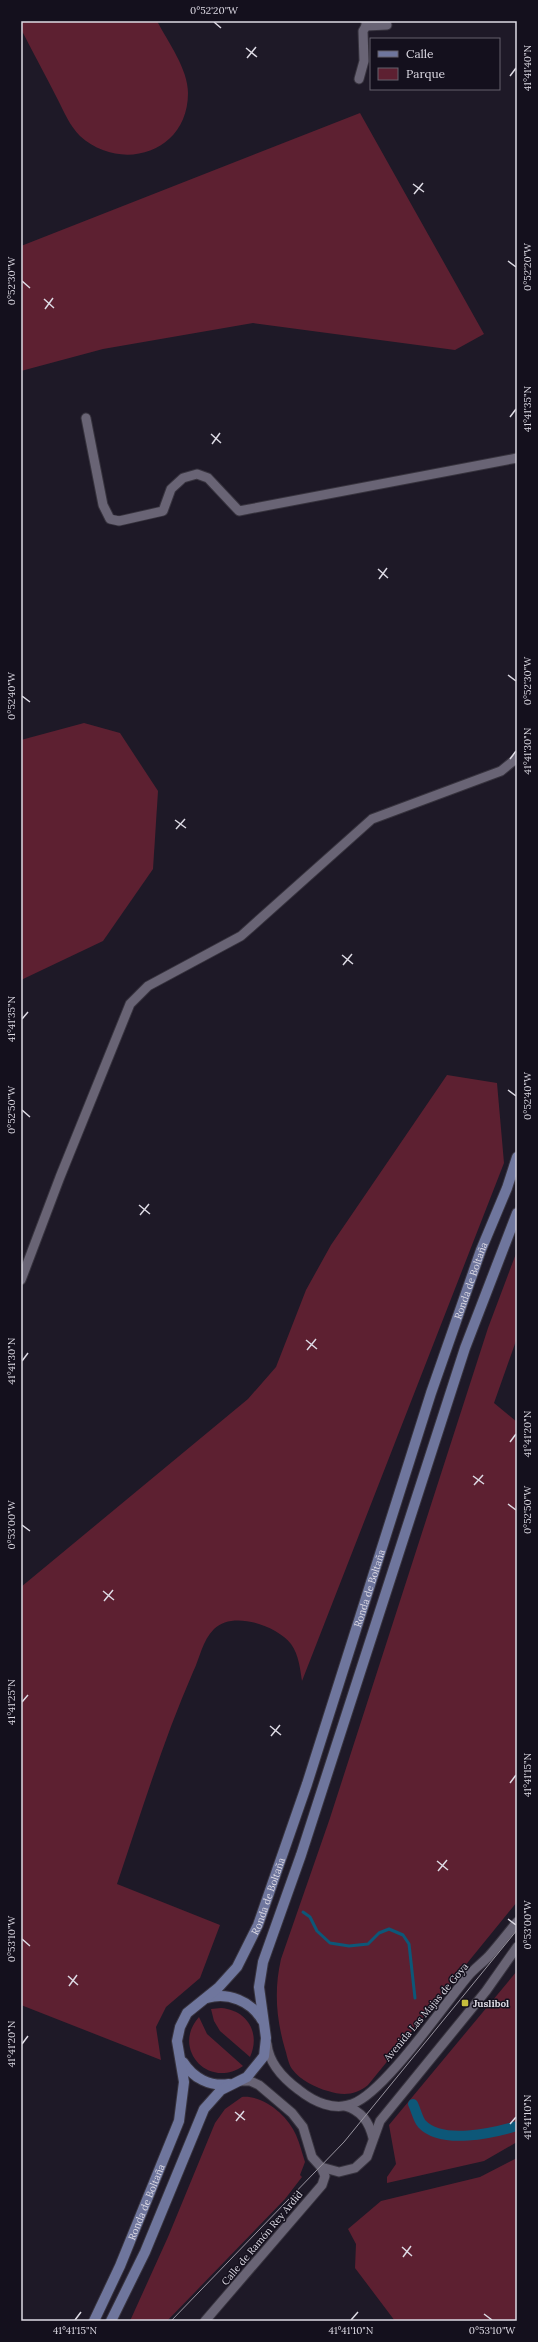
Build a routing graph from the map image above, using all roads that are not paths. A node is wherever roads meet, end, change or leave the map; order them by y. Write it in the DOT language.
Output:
graph roads {
  1 [pos="366,24"];
  2 [pos="387,25"];
  3 [pos="359,79"];
  4 [pos="86,418"];
  5 [pos="517,458"];
  6 [pos="517,758"];
  7 [pos="517,1157"];
  8 [pos="517,1213"];
  9 [pos="21,1280"];
  10 [pos="517,1922"];
  11 [pos="517,1947"];
  12 [pos="198,2003"];
  13 [pos="264,2024"];
  14 [pos="266,2044"];
  15 [pos="179,2054"];
  16 [pos="236,2082"];
  17 [pos="345,2106"];
  18 [pos="373,2139"];
  19 [pos="321,2166"];
  20 [pos="94,2321"];
  21 [pos="111,2321"];
  22 [pos="205,2321"];
  1 -- 2 [label="street"];
  1 -- 3 [label="street"];
  4 -- 5 [label="street"];
  6 -- 9 [label="street"];
  7 -- 12 [label="main road, Ronda de Boltaña"];
  8 -- 13 [label="main road, Ronda de Boltaña"];
  10 -- 17 [label="street, Avenida Las Majas de Goya"];
  11 -- 18 [label="street"];
  12 -- 13 [label="main road, Ronda de Boltaña"];
  12 -- 15 [label="main road, Ronda de Boltaña"];
  13 -- 14 [label="main road, Ronda de Boltaña"];
  14 -- 16 [label="main road, Ronda de Boltaña"];
  14 -- 17 [label="street, Avenida Las Majas de Goya"];
  15 -- 16 [label="main road"];
  15 -- 20 [label="main road, Ronda de Boltaña"];
  16 -- 19 [label="street"];
  16 -- 21 [label="main road, Ronda de Boltaña"];
  17 -- 18 [label="street, Avenida Las Majas de Goya"];
  18 -- 19 [label="street"];
  19 -- 22 [label="street, Calle de Ramón Rey Ardid"];
}
